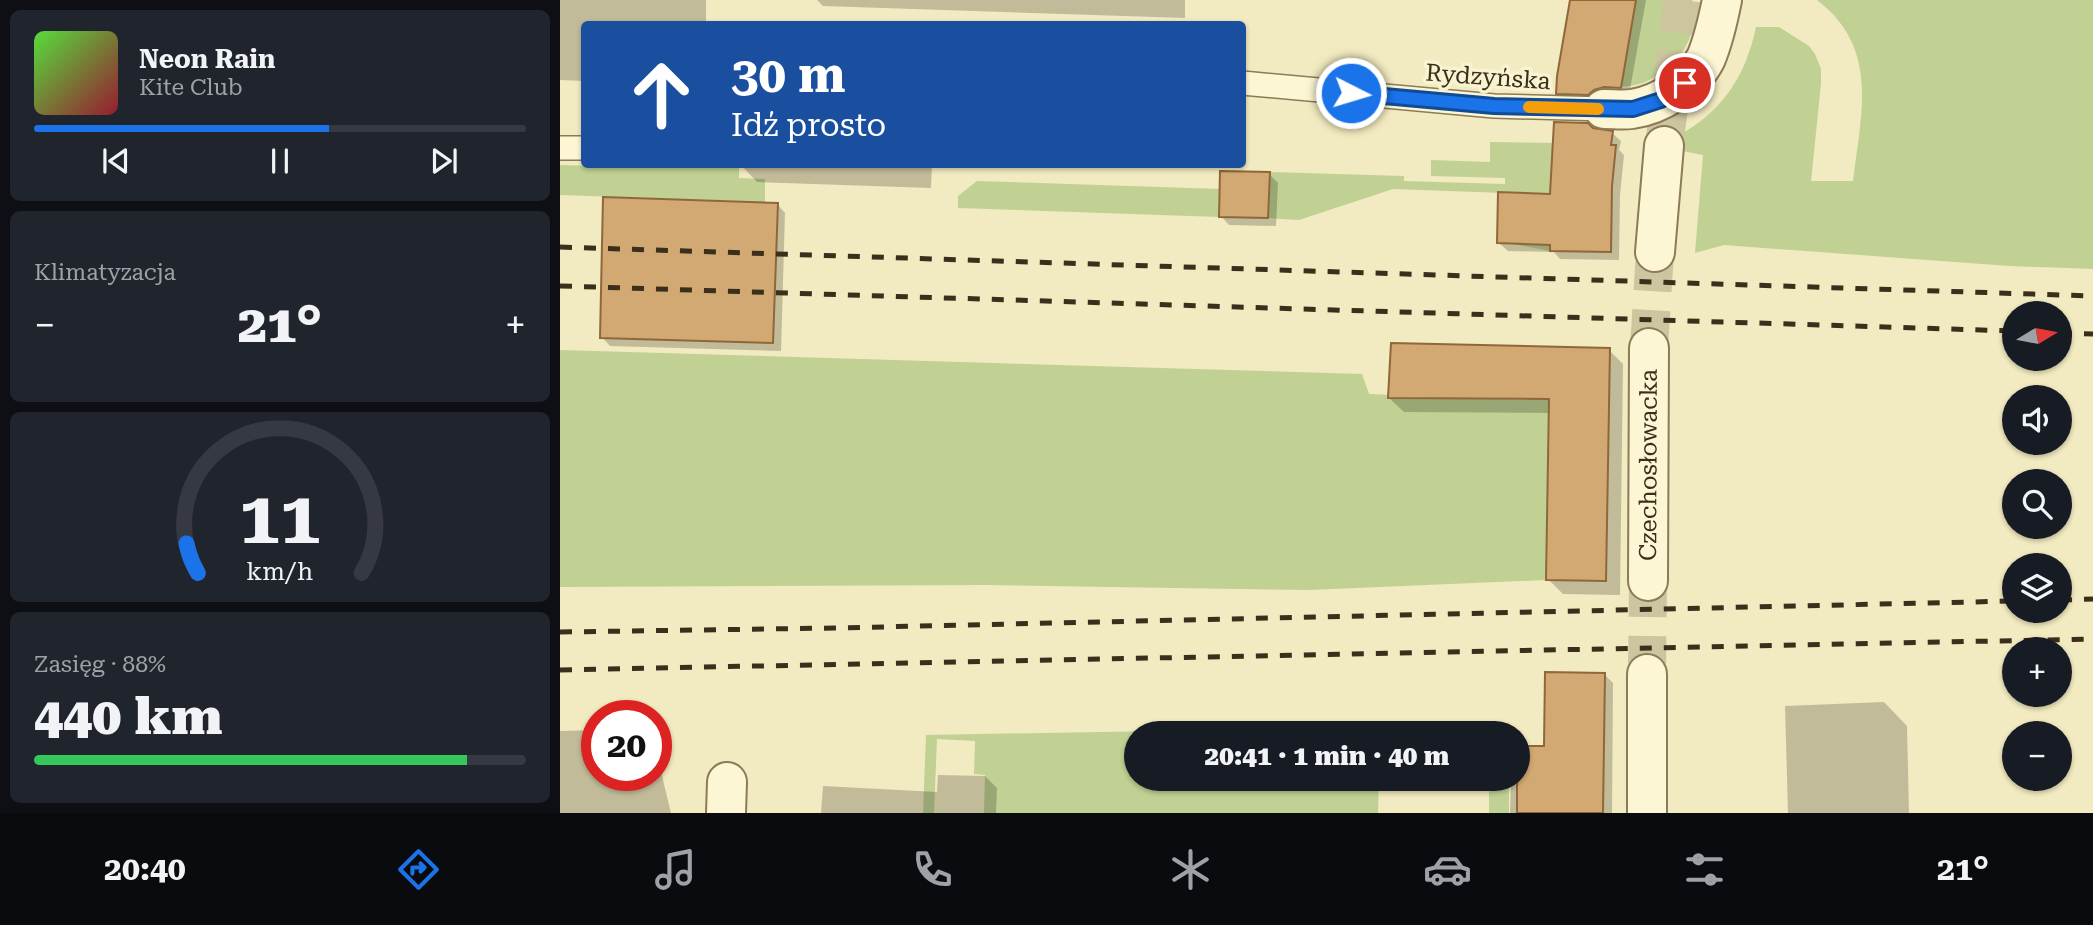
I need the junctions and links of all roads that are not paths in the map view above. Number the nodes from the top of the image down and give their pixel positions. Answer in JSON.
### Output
{"nodes":[{"id":1,"x":1723,"y":0,"type":"edge"},
{"id":2,"x":1246,"y":83,"type":"edge"},
{"id":3,"x":1604,"y":109,"type":"joint"},
{"id":4,"x":1664,"y":146,"type":"tunnel mouth"},
{"id":5,"x":560,"y":148,"type":"edge"},
{"id":6,"x":581,"y":148,"type":"edge"},
{"id":7,"x":1656,"y":252,"type":"tunnel mouth"},
{"id":8,"x":1649,"y":348,"type":"tunnel mouth"},
{"id":9,"x":1648,"y":581,"type":"tunnel mouth"},
{"id":10,"x":1647,"y":674,"type":"tunnel mouth"},
{"id":11,"x":1647,"y":813,"type":"edge"}],
"edges":[{"from":1,"to":3,"type":"street"},
{"from":2,"to":3,"type":"lane","name":"Rydzyńska"},
{"from":4,"to":7,"type":"street"},
{"from":5,"to":6,"type":"lane"},
{"from":8,"to":9,"type":"street","name":"Czechosłowacka"},
{"from":10,"to":11,"type":"street"}]}
